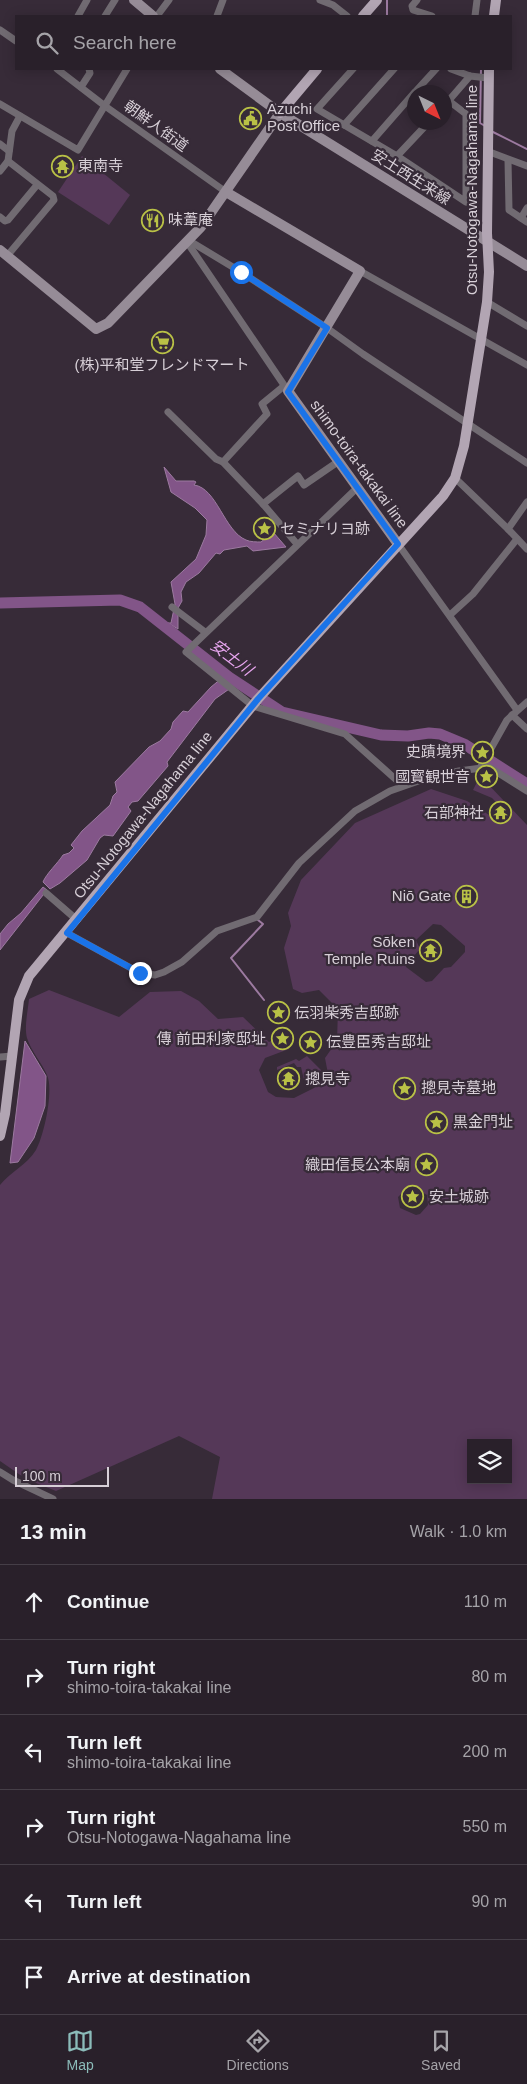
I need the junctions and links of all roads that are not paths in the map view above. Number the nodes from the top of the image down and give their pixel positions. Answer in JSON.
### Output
{"nodes":[{"id":1,"x":87,"y":0,"type":"edge"},
{"id":2,"x":115,"y":0,"type":"edge"},
{"id":3,"x":134,"y":0,"type":"edge"},
{"id":4,"x":169,"y":0,"type":"edge"},
{"id":5,"x":223,"y":0,"type":"edge"},
{"id":6,"x":320,"y":0,"type":"edge"},
{"id":7,"x":377,"y":0,"type":"edge"},
{"id":8,"x":417,"y":0,"type":"edge"},
{"id":9,"x":477,"y":0,"type":"edge"},
{"id":10,"x":496,"y":0,"type":"edge"},
{"id":11,"x":79,"y":15,"type":"edge"},
{"id":12,"x":106,"y":15,"type":"edge"},
{"id":13,"x":152,"y":15,"type":"edge"},
{"id":14,"x":158,"y":15,"type":"edge"},
{"id":15,"x":217,"y":15,"type":"edge"},
{"id":16,"x":346,"y":15,"type":"edge"},
{"id":17,"x":364,"y":15,"type":"edge"},
{"id":18,"x":429,"y":15,"type":"edge"},
{"id":19,"x":475,"y":15,"type":"edge"},
{"id":20,"x":494,"y":15,"type":"edge"},
{"id":21,"x":0,"y":30,"type":"edge"},
{"id":22,"x":15,"y":40,"type":"edge"},
{"id":23,"x":59,"y":70,"type":"edge"},
{"id":24,"x":89,"y":70,"type":"edge"},
{"id":25,"x":126,"y":70,"type":"edge"},
{"id":26,"x":226,"y":70,"type":"edge"},
{"id":27,"x":316,"y":70,"type":"edge"},
{"id":28,"x":352,"y":70,"type":"edge"},
{"id":29,"x":393,"y":70,"type":"edge"},
{"id":30,"x":435,"y":70,"type":"edge"},
{"id":31,"x":454,"y":70,"type":"edge"},
{"id":32,"x":488,"y":73,"type":"edge"},
{"id":33,"x":470,"y":76,"type":"junction"},
{"id":34,"x":422,"y":85,"type":"edge"},
{"id":35,"x":81,"y":87,"type":"junction"},
{"id":36,"x":452,"y":97,"type":"edge"},
{"id":37,"x":407,"y":102,"type":"edge"},
{"id":38,"x":0,"y":104,"type":"edge"},
{"id":39,"x":105,"y":106,"type":"junction"},
{"id":40,"x":452,"y":106,"type":"edge"},
{"id":41,"x":280,"y":113,"type":"junction"},
{"id":42,"x":20,"y":116,"type":"junction"},
{"id":43,"x":344,"y":125,"type":"junction"},
{"id":44,"x":421,"y":130,"type":"edge"},
{"id":45,"x":372,"y":141,"type":"junction"},
{"id":46,"x":0,"y":144,"type":"edge"},
{"id":47,"x":10,"y":151,"type":"junction"},
{"id":48,"x":487,"y":151,"type":"junction"},
{"id":49,"x":397,"y":156,"type":"junction"},
{"id":50,"x":508,"y":160,"type":"junction"},
{"id":51,"x":8,"y":161,"type":"junction"},
{"id":52,"x":527,"y":166,"type":"edge"},
{"id":53,"x":0,"y":171,"type":"edge"},
{"id":54,"x":37,"y":185,"type":"junction"},
{"id":55,"x":226,"y":192,"type":"junction"},
{"id":56,"x":527,"y":208,"type":"edge"},
{"id":57,"x":0,"y":217,"type":"edge"},
{"id":58,"x":524,"y":220,"type":"edge"},
{"id":59,"x":188,"y":240,"type":"junction"},
{"id":60,"x":486,"y":241,"type":"junction"},
{"id":61,"x":3,"y":253,"type":"edge"},
{"id":62,"x":527,"y":266,"type":"edge"},
{"id":63,"x":360,"y":272,"type":"junction"},
{"id":64,"x":487,"y":302,"type":"junction"},
{"id":65,"x":527,"y":326,"type":"edge"},
{"id":66,"x":327,"y":328,"type":"junction"},
{"id":67,"x":481,"y":339,"type":"junction"},
{"id":68,"x":527,"y":365,"type":"edge"},
{"id":69,"x":286,"y":389,"type":"junction"},
{"id":70,"x":168,"y":412,"type":"dead end"},
{"id":71,"x":468,"y":424,"type":"junction"},
{"id":72,"x":339,"y":461,"type":"junction"},
{"id":73,"x":223,"y":462,"type":"junction"},
{"id":74,"x":527,"y":463,"type":"edge"},
{"id":75,"x":455,"y":478,"type":"junction"},
{"id":76,"x":358,"y":487,"type":"junction"},
{"id":77,"x":527,"y":502,"type":"edge"},
{"id":78,"x":263,"y":504,"type":"junction"},
{"id":79,"x":508,"y":529,"type":"junction"},
{"id":80,"x":517,"y":539,"type":"junction"},
{"id":81,"x":297,"y":544,"type":"junction"},
{"id":82,"x":398,"y":544,"type":"junction"},
{"id":83,"x":527,"y":549,"type":"edge"},
{"id":84,"x":176,"y":609,"type":"dead end"},
{"id":85,"x":450,"y":615,"type":"junction"},
{"id":86,"x":205,"y":632,"type":"junction"},
{"id":87,"x":258,"y":700,"type":"junction"},
{"id":88,"x":527,"y":702,"type":"edge"},
{"id":89,"x":515,"y":713,"type":"junction"},
{"id":90,"x":527,"y":729,"type":"edge"},
{"id":91,"x":480,"y":766,"type":"junction"},
{"id":92,"x":402,"y":785,"type":"junction"},
{"id":93,"x":527,"y":791,"type":"edge"},
{"id":94,"x":46,"y":893,"type":"dead end"},
{"id":95,"x":77,"y":920,"type":"junction"},
{"id":96,"x":67,"y":933,"type":"junction"},
{"id":97,"x":12,"y":1056,"type":"junction"},
{"id":98,"x":0,"y":1057,"type":"edge"},
{"id":99,"x":0,"y":1136,"type":"edge"},
{"id":100,"x":0,"y":1472,"type":"edge"},
{"id":101,"x":53,"y":1499,"type":"edge"}],
"edges":[{"from":1,"to":11,"type":"street"},
{"from":2,"to":12,"type":"street"},
{"from":3,"to":13,"type":"main road"},
{"from":4,"to":14,"type":"street"},
{"from":5,"to":15,"type":"street"},
{"from":6,"to":16,"type":"street"},
{"from":7,"to":17,"type":"main road"},
{"from":8,"to":18,"type":"street"},
{"from":9,"to":19,"type":"street"},
{"from":10,"to":20,"type":"main road"},
{"from":21,"to":22,"type":"street"},
{"from":23,"to":35,"type":"street"},
{"from":24,"to":35,"type":"street"},
{"from":25,"to":39,"type":"street","name":"朝鮮人街道"},
{"from":26,"to":41,"type":"main road"},
{"from":27,"to":41,"type":"main road"},
{"from":28,"to":43,"type":"street"},
{"from":29,"to":43,"type":"street"},
{"from":30,"to":34,"type":"street"},
{"from":31,"to":33,"type":"street"},
{"from":32,"to":33,"type":"street"},
{"from":32,"to":48,"type":"main road","name":"Otsu-Notogawa-Nagahama line"},
{"from":33,"to":36,"type":"street"},
{"from":35,"to":39,"type":"street"},
{"from":37,"to":45,"type":"street"},
{"from":38,"to":42,"type":"street"},
{"from":39,"to":42,"type":"street"},
{"from":39,"to":55,"type":"street","name":"朝鮮人街道"},
{"from":40,"to":49,"type":"street"},
{"from":41,"to":55,"type":"main road"},
{"from":41,"to":60,"type":"main road","name":"安土西生来線"},
{"from":42,"to":47,"type":"street"},
{"from":43,"to":45,"type":"street"},
{"from":44,"to":49,"type":"street"},
{"from":45,"to":49,"type":"street"},
{"from":46,"to":47,"type":"street"},
{"from":47,"to":51,"type":"street"},
{"from":48,"to":50,"type":"street"},
{"from":48,"to":60,"type":"main road","name":"Otsu-Notogawa-Nagahama line"},
{"from":50,"to":52,"type":"street"},
{"from":50,"to":58,"type":"street"},
{"from":51,"to":53,"type":"street"},
{"from":51,"to":54,"type":"street"},
{"from":54,"to":57,"type":"street"},
{"from":54,"to":61,"type":"street"},
{"from":55,"to":59,"type":"main road"},
{"from":55,"to":63,"type":"main road"},
{"from":56,"to":58,"type":"street"},
{"from":59,"to":61,"type":"main road"},
{"from":59,"to":66,"type":"street"},
{"from":59,"to":69,"type":"street"},
{"from":60,"to":62,"type":"main road","name":"安土西生来線"},
{"from":60,"to":64,"type":"main road","name":"Otsu-Notogawa-Nagahama line"},
{"from":63,"to":66,"type":"main road"},
{"from":63,"to":67,"type":"street"},
{"from":64,"to":65,"type":"street"},
{"from":64,"to":67,"type":"main road","name":"Otsu-Notogawa-Nagahama line"},
{"from":66,"to":69,"type":"main road"},
{"from":66,"to":71,"type":"street"},
{"from":67,"to":68,"type":"street"},
{"from":67,"to":71,"type":"main road","name":"Otsu-Notogawa-Nagahama line"},
{"from":69,"to":72,"type":"main road","name":"shimo-toira-takakai line"},
{"from":69,"to":73,"type":"street"},
{"from":70,"to":73,"type":"street"},
{"from":71,"to":74,"type":"street"},
{"from":71,"to":75,"type":"main road","name":"Otsu-Notogawa-Nagahama line"},
{"from":72,"to":76,"type":"main road","name":"shimo-toira-takakai line"},
{"from":72,"to":78,"type":"street"},
{"from":73,"to":78,"type":"street"},
{"from":75,"to":79,"type":"street"},
{"from":75,"to":82,"type":"main road","name":"Otsu-Notogawa-Nagahama line"},
{"from":76,"to":81,"type":"street"},
{"from":76,"to":82,"type":"main road","name":"shimo-toira-takakai line"},
{"from":77,"to":79,"type":"street"},
{"from":78,"to":81,"type":"street"},
{"from":79,"to":80,"type":"street"},
{"from":80,"to":83,"type":"street"},
{"from":80,"to":85,"type":"street"},
{"from":81,"to":86,"type":"street"},
{"from":82,"to":85,"type":"street"},
{"from":82,"to":87,"type":"main road","name":"Otsu-Notogawa-Nagahama line"},
{"from":84,"to":86,"type":"street"},
{"from":85,"to":89,"type":"street"},
{"from":86,"to":87,"type":"street"},
{"from":87,"to":92,"type":"street"},
{"from":87,"to":95,"type":"main road","name":"Otsu-Notogawa-Nagahama line"},
{"from":88,"to":89,"type":"street"},
{"from":89,"to":90,"type":"street"},
{"from":89,"to":91,"type":"street"},
{"from":91,"to":92,"type":"street"},
{"from":91,"to":93,"type":"street"},
{"from":92,"to":96,"type":"street"},
{"from":94,"to":95,"type":"street"},
{"from":95,"to":96,"type":"main road","name":"Otsu-Notogawa-Nagahama line"},
{"from":96,"to":97,"type":"main road","name":"Otsu-Notogawa-Nagahama line"},
{"from":97,"to":98,"type":"street"},
{"from":97,"to":99,"type":"main road","name":"Otsu-Notogawa-Nagahama line"},
{"from":100,"to":101,"type":"street"}]}
